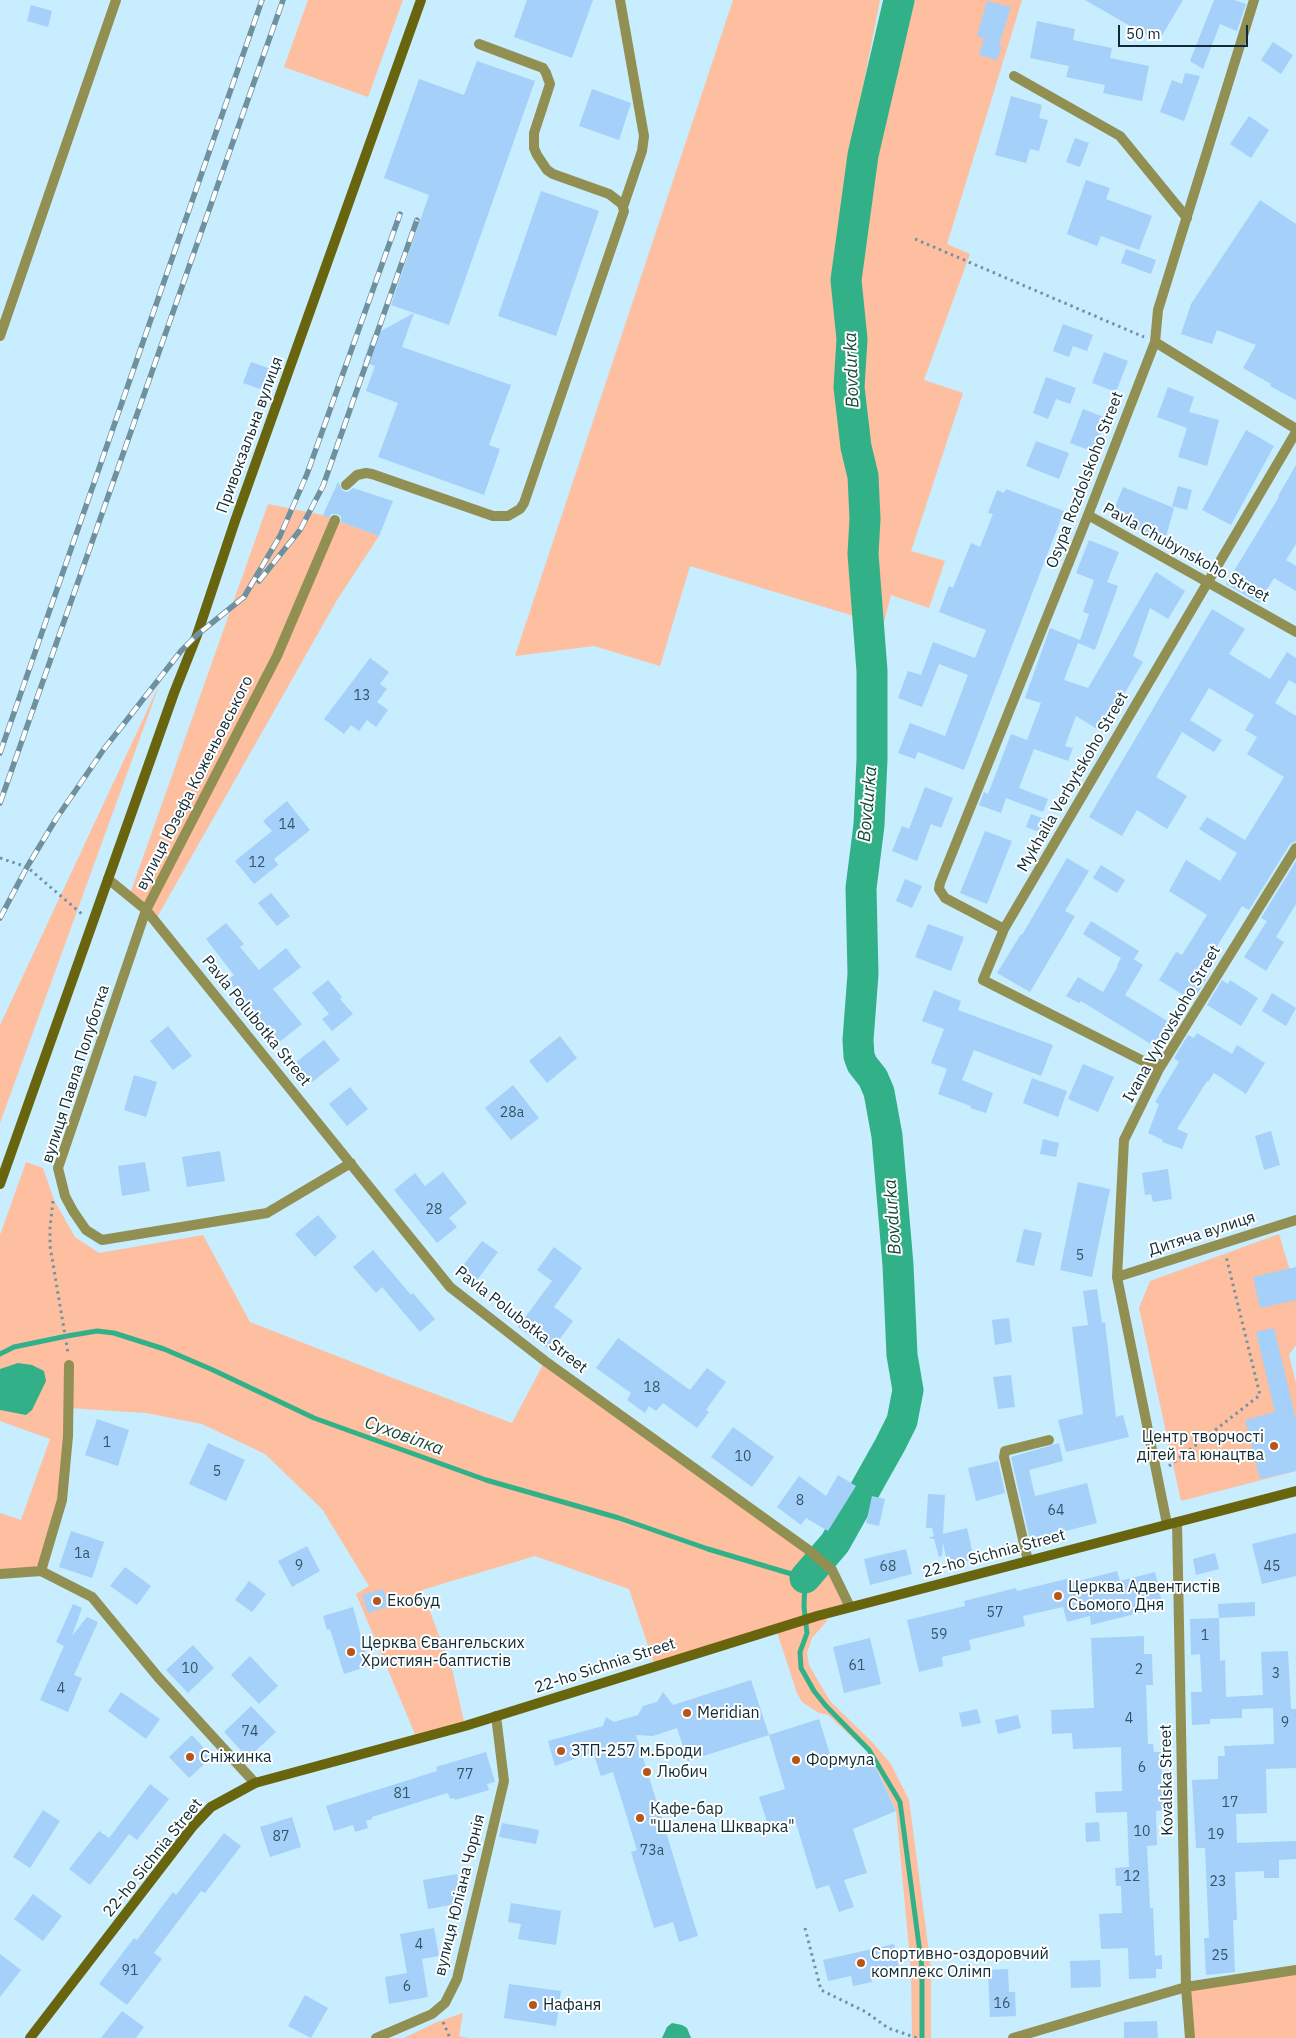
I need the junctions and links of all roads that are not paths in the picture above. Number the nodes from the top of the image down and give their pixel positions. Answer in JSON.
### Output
{"nodes":[{"id":1,"x":116,"y":0,"type":"edge"},
{"id":2,"x":421,"y":0,"type":"edge"},
{"id":3,"x":620,"y":0,"type":"edge"},
{"id":4,"x":1254,"y":0,"type":"edge"},
{"id":5,"x":479,"y":44,"type":"dead end"},
{"id":6,"x":1014,"y":76,"type":"dead end"},
{"id":7,"x":623,"y":207,"type":"junction"},
{"id":8,"x":1187,"y":218,"type":"junction"},
{"id":9,"x":0,"y":336,"type":"edge"},
{"id":10,"x":1155,"y":342,"type":"junction"},
{"id":11,"x":1296,"y":430,"type":"edge"},
{"id":12,"x":346,"y":485,"type":"dead end"},
{"id":13,"x":1088,"y":515,"type":"junction"},
{"id":14,"x":336,"y":520,"type":"dead end"},
{"id":15,"x":1208,"y":581,"type":"junction"},
{"id":16,"x":1296,"y":632,"type":"edge"},
{"id":17,"x":1296,"y":848,"type":"edge"},
{"id":18,"x":108,"y":879,"type":"junction"},
{"id":19,"x":146,"y":910,"type":"junction"},
{"id":20,"x":1004,"y":929,"type":"junction"},
{"id":21,"x":1159,"y":1069,"type":"junction"},
{"id":22,"x":351,"y":1163,"type":"junction"},
{"id":23,"x":0,"y":1184,"type":"edge"},
{"id":24,"x":1296,"y":1220,"type":"edge"},
{"id":25,"x":1117,"y":1277,"type":"junction"},
{"id":26,"x":69,"y":1365,"type":"dead end"},
{"id":27,"x":1048,"y":1440,"type":"dead end"},
{"id":28,"x":1296,"y":1491,"type":"edge"},
{"id":29,"x":1172,"y":1523,"type":"junction"},
{"id":30,"x":1028,"y":1561,"type":"junction"},
{"id":31,"x":41,"y":1571,"type":"junction"},
{"id":32,"x":0,"y":1574,"type":"edge"},
{"id":33,"x":850,"y":1607,"type":"junction"},
{"id":34,"x":496,"y":1716,"type":"junction"},
{"id":35,"x":255,"y":1783,"type":"junction"},
{"id":36,"x":1296,"y":1970,"type":"edge"},
{"id":37,"x":1186,"y":1987,"type":"junction"},
{"id":38,"x":30,"y":2038,"type":"edge"},
{"id":39,"x":376,"y":2038,"type":"edge"},
{"id":40,"x":1013,"y":2038,"type":"edge"},
{"id":41,"x":1190,"y":2038,"type":"edge"}],
"edges":[{"from":1,"to":9,"type":"street"},
{"from":2,"to":18,"type":"main road","name":"Привокзальна вулиця"},
{"from":3,"to":7,"type":"street"},
{"from":4,"to":8,"type":"street","name":"Osypa Rozdolskoho Street"},
{"from":5,"to":7,"type":"street"},
{"from":6,"to":8,"type":"street"},
{"from":7,"to":12,"type":"street"},
{"from":8,"to":10,"type":"street","name":"Osypa Rozdolskoho Street"},
{"from":10,"to":11,"type":"street"},
{"from":10,"to":13,"type":"street","name":"Osypa Rozdolskoho Street"},
{"from":11,"to":15,"type":"street","name":"Mykhaila Verbytskoho Street"},
{"from":13,"to":15,"type":"street","name":"Pavla Chubynskoho Street"},
{"from":13,"to":20,"type":"street","name":"Osypa Rozdolskoho Street"},
{"from":14,"to":19,"type":"street","name":"вулиця Юзефа Коженьовського"},
{"from":15,"to":16,"type":"street","name":"Pavla Chubynskoho Street"},
{"from":15,"to":20,"type":"street","name":"Mykhaila Verbytskoho Street"},
{"from":17,"to":21,"type":"street","name":"Ivana Vyhovskoho Street"},
{"from":18,"to":19,"type":"street","name":"вулиця Юзефа Коженьовського"},
{"from":18,"to":23,"type":"main road"},
{"from":19,"to":22,"type":"street","name":"Pavla Polubotka Street"},
{"from":19,"to":22,"type":"street","name":"вулиця Павла Полуботка"},
{"from":20,"to":21,"type":"street","name":"Mykhaila Verbytskoho Street"},
{"from":21,"to":25,"type":"street","name":"Ivana Vyhovskoho Street"},
{"from":22,"to":33,"type":"street","name":"Pavla Polubotka Street"},
{"from":24,"to":25,"type":"street","name":"Дитяча вулиця"},
{"from":25,"to":29,"type":"street","name":"Ivana Vyhovskoho Street"},
{"from":26,"to":31,"type":"street"},
{"from":27,"to":30,"type":"street"},
{"from":28,"to":29,"type":"main road","name":"22-ho Sichnia Street"},
{"from":29,"to":30,"type":"main road","name":"22-ho Sichnia Street"},
{"from":29,"to":37,"type":"street","name":"Kovalska Street"},
{"from":30,"to":33,"type":"main road","name":"22-ho Sichnia Street"},
{"from":31,"to":32,"type":"street"},
{"from":31,"to":35,"type":"street"},
{"from":33,"to":34,"type":"main road","name":"22-ho Sichnia Street"},
{"from":34,"to":35,"type":"main road","name":"22-ho Sichnia Street"},
{"from":34,"to":39,"type":"street","name":"вулиця Юліана Чорнія"},
{"from":35,"to":38,"type":"main road","name":"22-ho Sichnia Street"},
{"from":36,"to":37,"type":"street"},
{"from":37,"to":40,"type":"street"},
{"from":37,"to":41,"type":"street","name":"Kovalska Street"}]}
